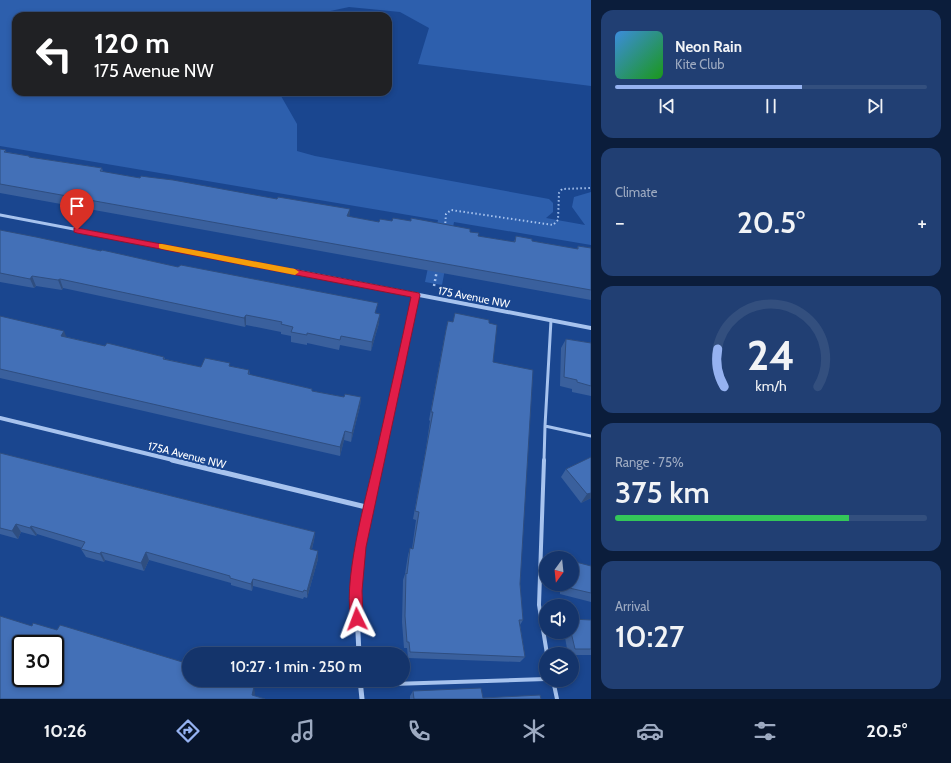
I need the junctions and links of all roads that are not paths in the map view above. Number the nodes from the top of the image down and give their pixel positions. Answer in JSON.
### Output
{"nodes":[{"id":1,"x":0,"y":215,"type":"edge"},
{"id":2,"x":416,"y":295,"type":"junction"},
{"id":3,"x":550,"y":320,"type":"junction"},
{"id":4,"x":591,"y":328,"type":"edge"},
{"id":5,"x":0,"y":418,"type":"edge"},
{"id":6,"x":545,"y":426,"type":"junction"},
{"id":7,"x":591,"y":436,"type":"edge"},
{"id":8,"x":370,"y":508,"type":"junction"},
{"id":9,"x":359,"y":647,"type":"edge"},
{"id":10,"x":546,"y":647,"type":"edge"},
{"id":11,"x":539,"y":679,"type":"edge"},
{"id":12,"x":410,"y":681,"type":"edge"},
{"id":13,"x":361,"y":687,"type":"edge"},
{"id":14,"x":554,"y":687,"type":"edge"},
{"id":15,"x":362,"y":699,"type":"edge"},
{"id":16,"x":557,"y":699,"type":"edge"}],
"edges":[{"from":1,"to":2,"type":"street","name":"175 Avenue NW"},
{"from":2,"to":3,"type":"street","name":"175 Avenue NW"},
{"from":2,"to":8,"type":"street"},
{"from":3,"to":4,"type":"street","name":"175 Avenue NW"},
{"from":3,"to":6,"type":"lane"},
{"from":5,"to":8,"type":"street","name":"175A Avenue NW"},
{"from":6,"to":7,"type":"lane"},
{"from":6,"to":10,"type":"lane"},
{"from":8,"to":9,"type":"street"},
{"from":11,"to":12,"type":"lane"},
{"from":13,"to":15,"type":"street"},
{"from":14,"to":16,"type":"lane"}]}
